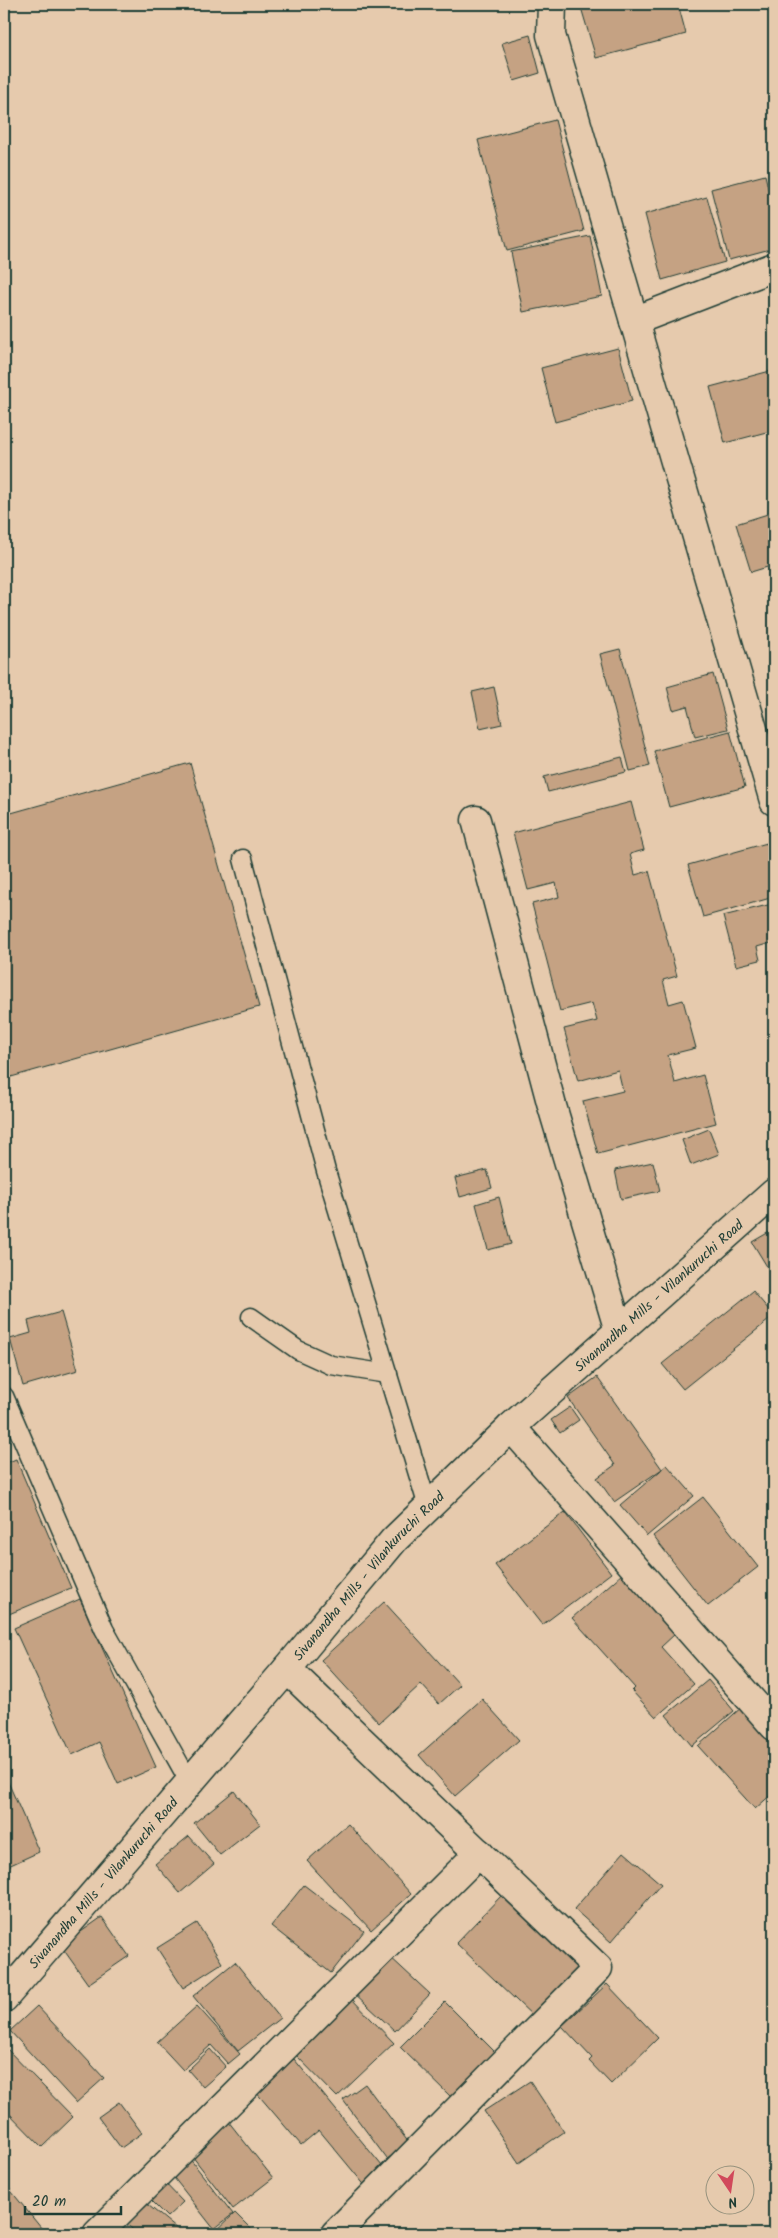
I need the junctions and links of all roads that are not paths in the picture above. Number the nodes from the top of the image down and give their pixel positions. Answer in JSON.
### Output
{"nodes":[{"id":1,"x":552,"y":4,"type":"edge"},
{"id":2,"x":774,"y":268,"type":"edge"},
{"id":3,"x":634,"y":321,"type":"junction"},
{"id":4,"x":774,"y":801,"type":"edge"},
{"id":5,"x":476,"y":820,"type":"dead end"},
{"id":6,"x":242,"y":859,"type":"dead end"},
{"id":7,"x":774,"y":1193,"type":"edge"},
{"id":8,"x":251,"y":1317,"type":"dead end"},
{"id":9,"x":619,"y":1331,"type":"junction"},
{"id":10,"x":388,"y":1374,"type":"junction"},
{"id":11,"x":4,"y":1396,"type":"edge"},
{"id":12,"x":511,"y":1427,"type":"junction"},
{"id":13,"x":428,"y":1507,"type":"junction"},
{"id":14,"x":287,"y":1669,"type":"junction"},
{"id":15,"x":774,"y":1726,"type":"edge"},
{"id":16,"x":190,"y":1783,"type":"junction"},
{"id":17,"x":479,"y":1854,"type":"junction"},
{"id":18,"x":4,"y":1998,"type":"edge"},
{"id":19,"x":97,"y":2234,"type":"edge"},
{"id":20,"x":335,"y":2234,"type":"edge"}],
"edges":[{"from":1,"to":3,"type":"street"},
{"from":2,"to":3,"type":"street"},
{"from":3,"to":4,"type":"street"},
{"from":5,"to":9,"type":"street"},
{"from":6,"to":10,"type":"lane"},
{"from":7,"to":9,"type":"street","name":"Sivanandha Mills - Vilankuruchi Road"},
{"from":8,"to":10,"type":"lane"},
{"from":9,"to":12,"type":"street","name":"Sivanandha Mills - Vilankuruchi Road"},
{"from":10,"to":13,"type":"lane"},
{"from":11,"to":16,"type":"lane"},
{"from":12,"to":13,"type":"street","name":"Sivanandha Mills - Vilankuruchi Road"},
{"from":12,"to":15,"type":"street"},
{"from":13,"to":14,"type":"street","name":"Sivanandha Mills - Vilankuruchi Road"},
{"from":14,"to":16,"type":"street","name":"Sivanandha Mills - Vilankuruchi Road"},
{"from":14,"to":17,"type":"street"},
{"from":16,"to":18,"type":"street","name":"Sivanandha Mills - Vilankuruchi Road"},
{"from":17,"to":19,"type":"street"},
{"from":17,"to":20,"type":"street"}]}
